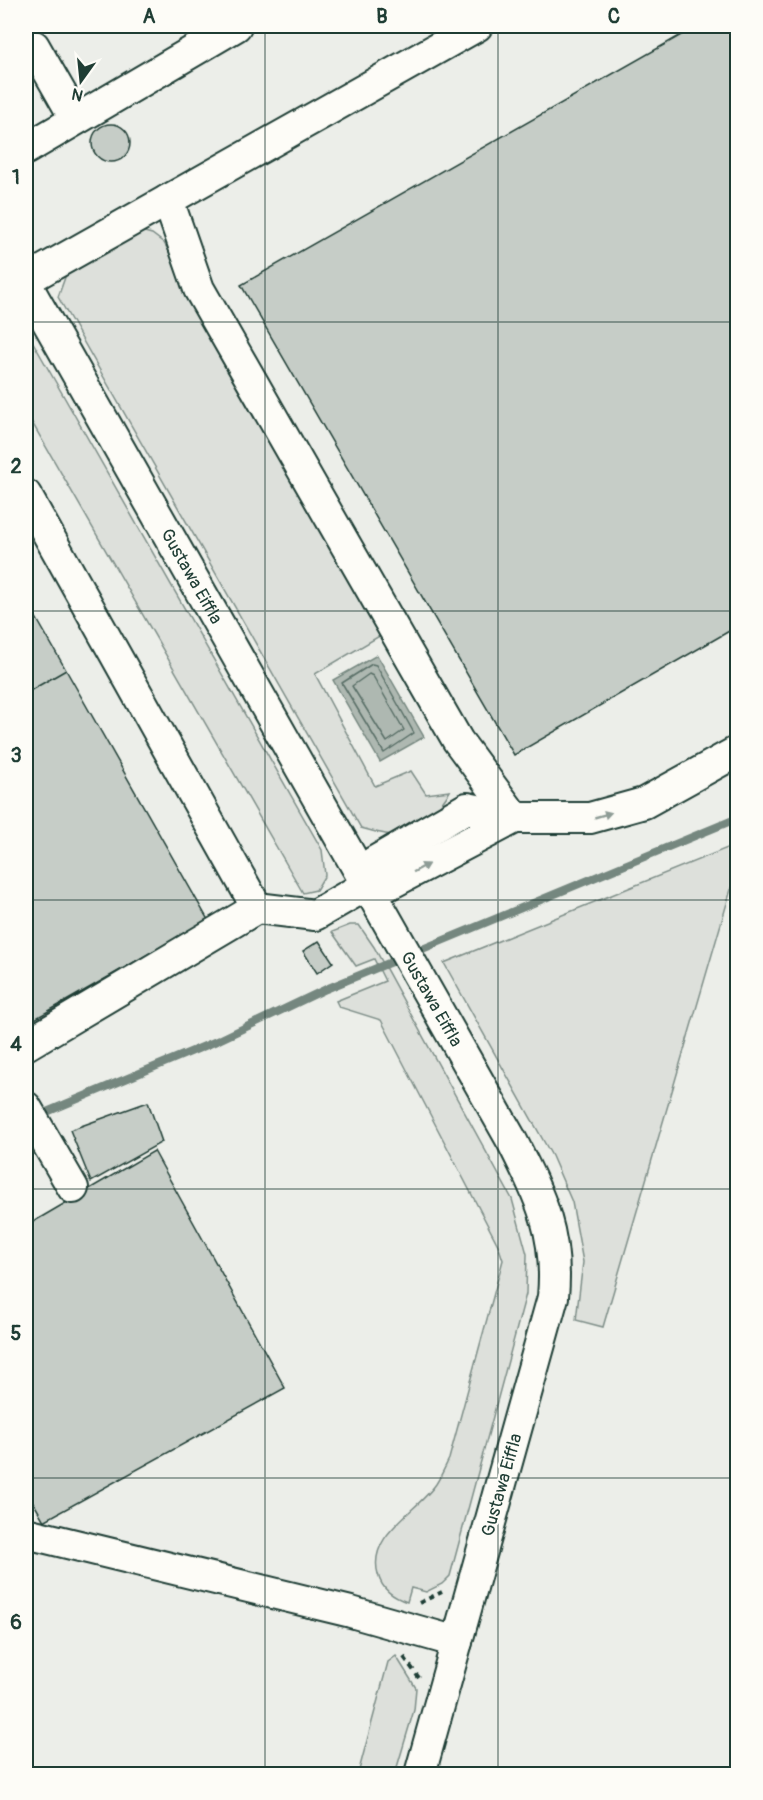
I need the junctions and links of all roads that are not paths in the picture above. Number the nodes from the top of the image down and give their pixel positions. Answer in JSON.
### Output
{"nodes":[{"id":1,"x":236,"y":26,"type":"edge"},
{"id":2,"x":477,"y":26,"type":"edge"},
{"id":3,"x":34,"y":46,"type":"dead end"},
{"id":4,"x":75,"y":118,"type":"junction"},
{"id":5,"x":26,"y":149,"type":"edge"},
{"id":6,"x":168,"y":200,"type":"junction"},
{"id":7,"x":26,"y":282,"type":"edge"},
{"id":8,"x":26,"y":495,"type":"edge"},
{"id":9,"x":738,"y":751,"type":"edge"},
{"id":10,"x":515,"y":818,"type":"junction"},
{"id":11,"x":367,"y":885,"type":"junction"},
{"id":12,"x":257,"y":908,"type":"junction"},
{"id":13,"x":26,"y":1046,"type":"edge"},
{"id":14,"x":26,"y":1107,"type":"edge"},
{"id":15,"x":73,"y":1188,"type":"dead end"},
{"id":16,"x":26,"y":1533,"type":"edge"},
{"id":17,"x":458,"y":1642,"type":"junction"},
{"id":18,"x":420,"y":1774,"type":"edge"}],
"edges":[{"from":1,"to":4,"type":"street"},
{"from":2,"to":6,"type":"street"},
{"from":3,"to":4,"type":"street"},
{"from":4,"to":5,"type":"street"},
{"from":6,"to":7,"type":"street"},
{"from":6,"to":10,"type":"street"},
{"from":7,"to":11,"type":"street","name":"Gustawa Eiffla"},
{"from":8,"to":12,"type":"street"},
{"from":10,"to":9,"type":"street","one_way":true},
{"from":10,"to":11,"type":"street"},
{"from":11,"to":12,"type":"street"},
{"from":11,"to":17,"type":"street","name":"Gustawa Eiffla"},
{"from":12,"to":13,"type":"street"},
{"from":14,"to":15,"type":"street"},
{"from":16,"to":17,"type":"street"},
{"from":17,"to":18,"type":"street","name":"Gustawa Eiffla"}]}
